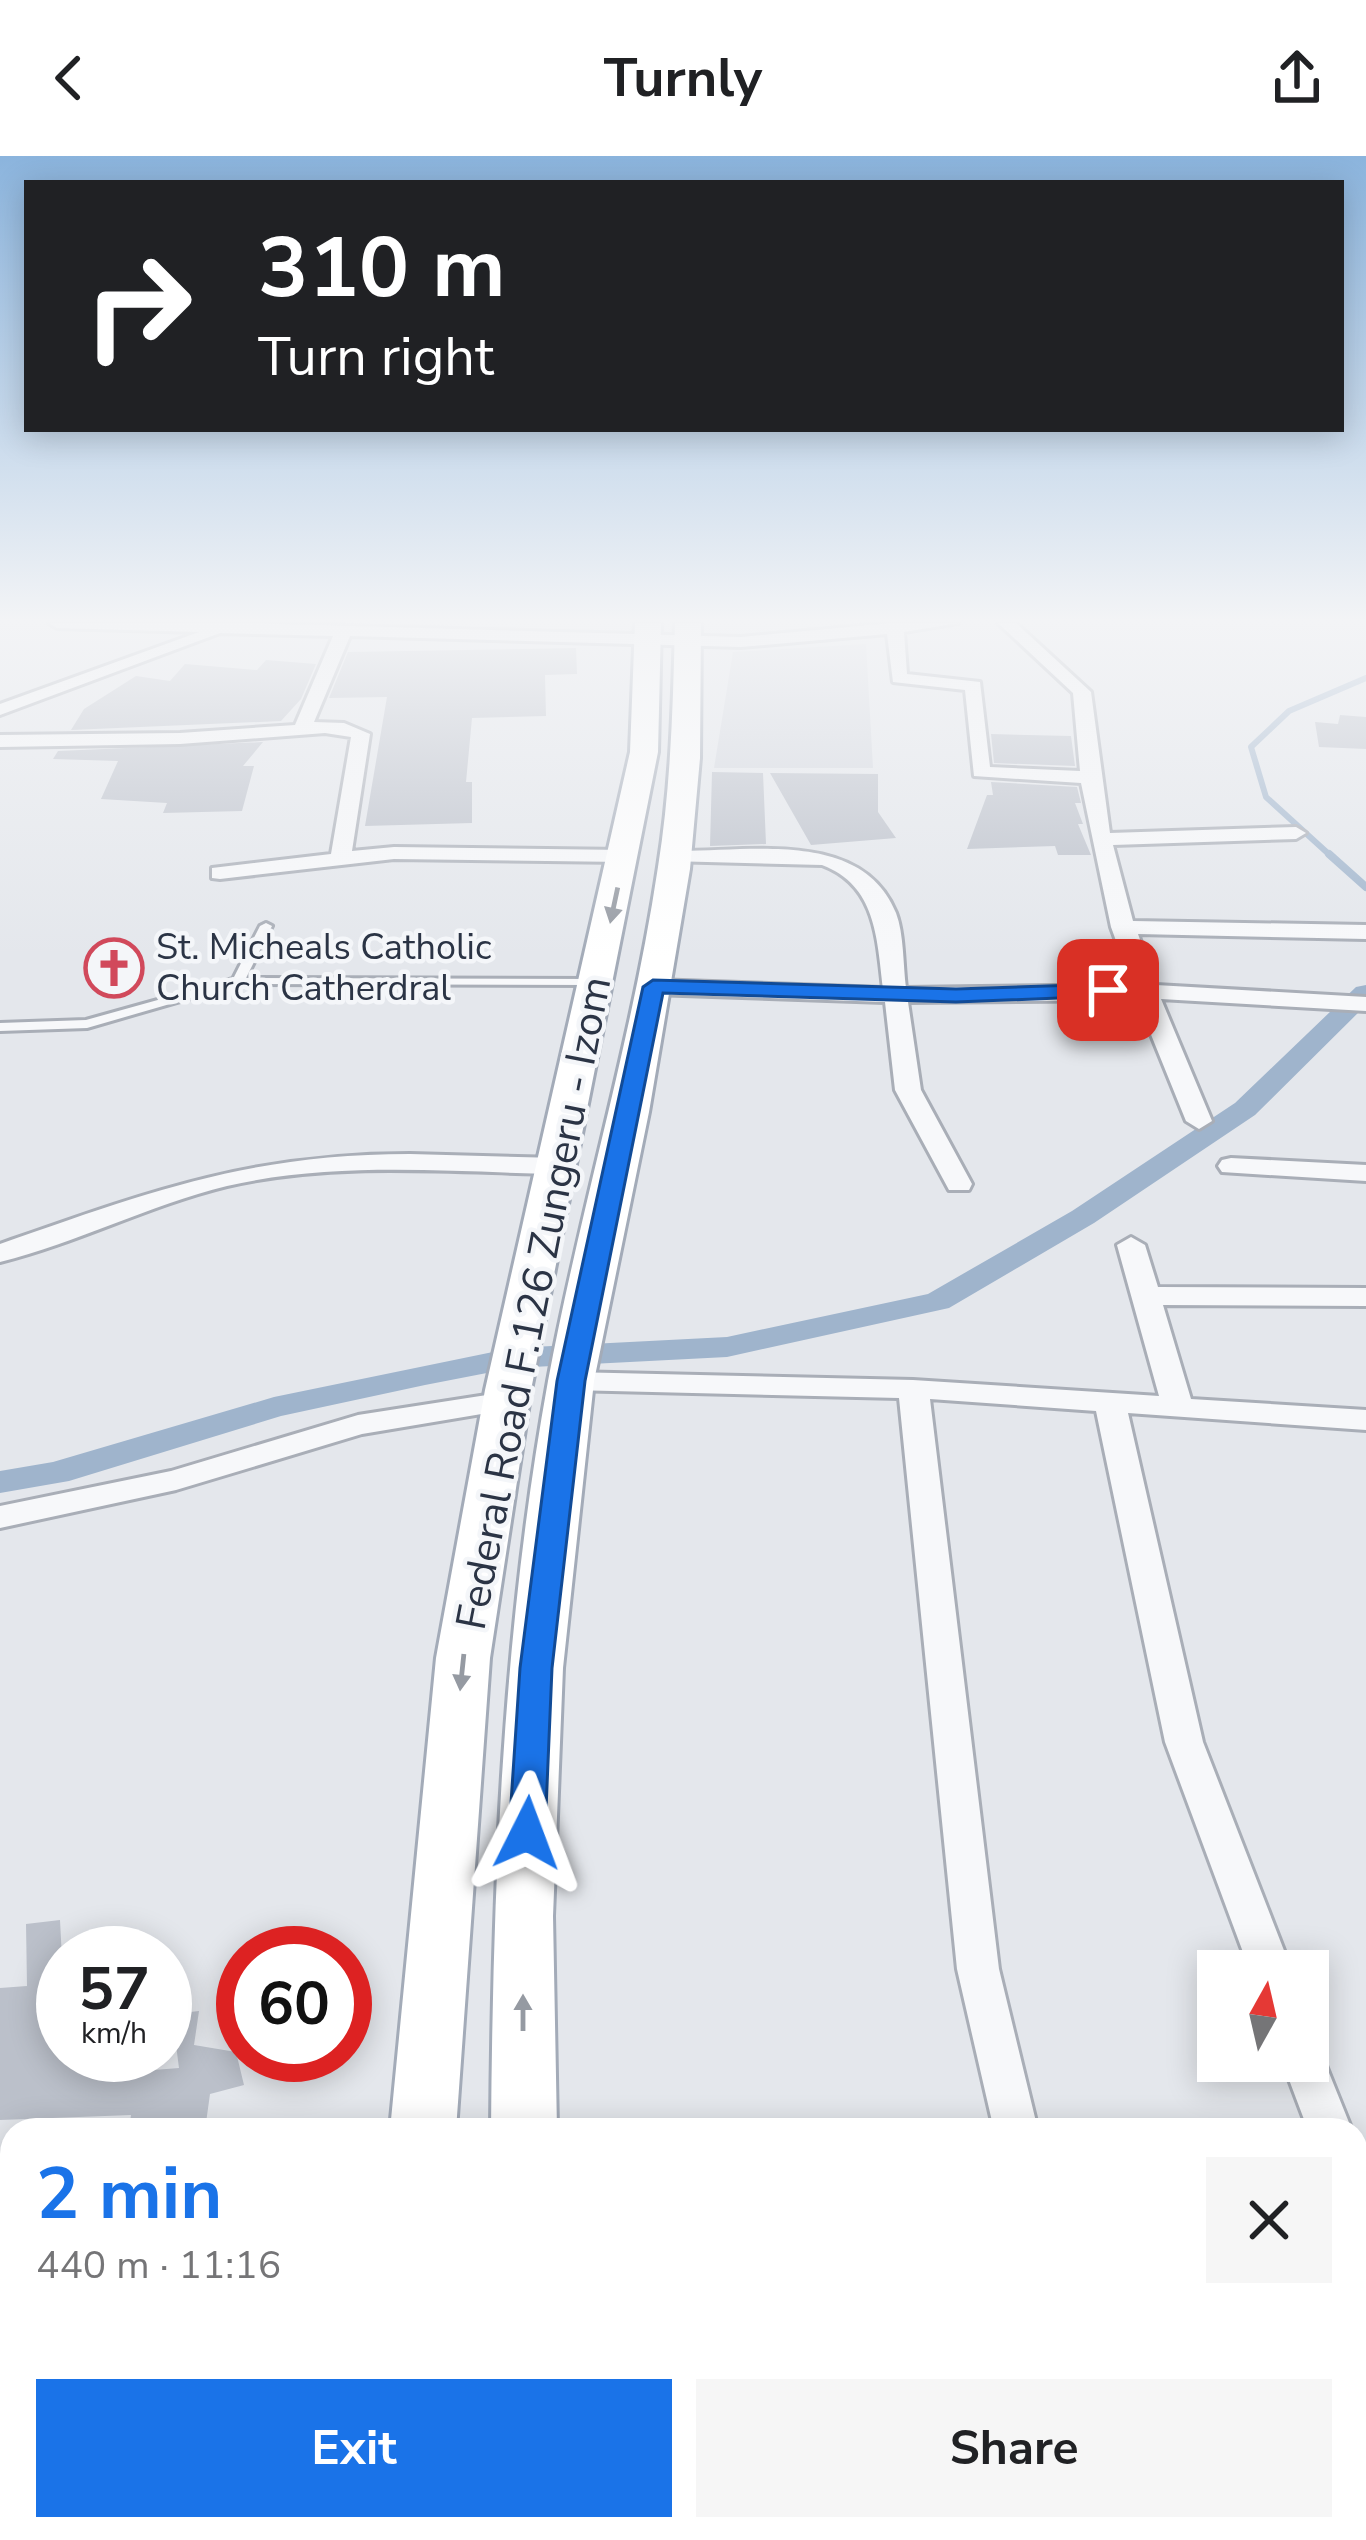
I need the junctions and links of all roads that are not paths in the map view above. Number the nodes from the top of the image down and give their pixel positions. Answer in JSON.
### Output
{"nodes":[{"id":1,"x":253,"y":734,"type":"edge"},
{"id":2,"x":361,"y":734,"type":"edge"},
{"id":3,"x":645,"y":734,"type":"edge"},
{"id":4,"x":683,"y":734,"type":"edge"},
{"id":5,"x":978,"y":734,"type":"edge"},
{"id":6,"x":1087,"y":734,"type":"edge"},
{"id":7,"x":0,"y":741,"type":"edge"},
{"id":8,"x":1093,"y":778,"type":"junction"},
{"id":9,"x":1296,"y":833,"type":"dead end"},
{"id":10,"x":1101,"y":839,"type":"junction"},
{"id":11,"x":624,"y":856,"type":"junction"},
{"id":12,"x":676,"y":856,"type":"junction"},
{"id":13,"x":341,"y":857,"type":"junction"},
{"id":14,"x":220,"y":873,"type":"dead end"},
{"id":15,"x":266,"y":926,"type":"dead end"},
{"id":16,"x":1122,"y":927,"type":"junction"},
{"id":17,"x":1366,"y":932,"type":"edge"},
{"id":18,"x":238,"y":980,"type":"junction"},
{"id":19,"x":597,"y":982,"type":"junction"},
{"id":20,"x":653,"y":987,"type":"junction"},
{"id":21,"x":1140,"y":989,"type":"junction"},
{"id":22,"x":896,"y":994,"type":"junction"},
{"id":23,"x":1366,"y":1004,"type":"edge"},
{"id":24,"x":0,"y":1027,"type":"edge"},
{"id":25,"x":570,"y":1110,"type":"junction"},
{"id":26,"x":630,"y":1112,"type":"junction"},
{"id":27,"x":1199,"y":1121,"type":"dead end"},
{"id":28,"x":558,"y":1166,"type":"junction"},
{"id":29,"x":1231,"y":1166,"type":"dead end"},
{"id":30,"x":1366,"y":1173,"type":"edge"},
{"id":31,"x":959,"y":1184,"type":"dead end"},
{"id":32,"x":1131,"y":1245,"type":"dead end"},
{"id":33,"x":0,"y":1254,"type":"edge"},
{"id":34,"x":1145,"y":1296,"type":"junction"},
{"id":35,"x":1366,"y":1297,"type":"edge"},
{"id":36,"x":574,"y":1363,"type":"junction"},
{"id":37,"x":511,"y":1376,"type":"junction"},
{"id":38,"x":913,"y":1389,"type":"junction"},
{"id":39,"x":1109,"y":1399,"type":"junction"},
{"id":40,"x":1177,"y":1404,"type":"junction"},
{"id":41,"x":1366,"y":1420,"type":"edge"},
{"id":42,"x":0,"y":1517,"type":"edge"},
{"id":43,"x":1262,"y":1950,"type":"edge"},
{"id":44,"x":1312,"y":2082,"type":"edge"},
{"id":45,"x":424,"y":2118,"type":"edge"},
{"id":46,"x":524,"y":2118,"type":"edge"},
{"id":47,"x":1013,"y":2118,"type":"edge"},
{"id":48,"x":1325,"y":2118,"type":"edge"}],
"edges":[{"from":1,"to":7,"type":"street"},
{"from":2,"to":13,"type":"street"},
{"from":3,"to":11,"type":"main road","name":"Federal Road F.126 Zungeru - Izom"},
{"from":4,"to":12,"type":"main road","name":"Federal Road F.126 Zungeru - Izom"},
{"from":5,"to":8,"type":"street"},
{"from":6,"to":8,"type":"street"},
{"from":8,"to":10,"type":"street"},
{"from":9,"to":10,"type":"street"},
{"from":10,"to":16,"type":"street"},
{"from":11,"to":13,"type":"street"},
{"from":11,"to":19,"type":"main road","name":"Federal Road F.126 Zungeru - Izom","one_way":true},
{"from":12,"to":20,"type":"main road","name":"Federal Road F.126 Zungeru - Izom"},
{"from":12,"to":22,"type":"street"},
{"from":13,"to":14,"type":"street"},
{"from":15,"to":18,"type":"lane"},
{"from":16,"to":17,"type":"street"},
{"from":16,"to":21,"type":"street"},
{"from":18,"to":19,"type":"lane"},
{"from":18,"to":24,"type":"lane"},
{"from":19,"to":25,"type":"main road","name":"Federal Road F.126 Zungeru - Izom"},
{"from":20,"to":22,"type":"street"},
{"from":20,"to":26,"type":"main road","name":"Federal Road F.126 Zungeru - Izom"},
{"from":21,"to":22,"type":"street"},
{"from":21,"to":23,"type":"street"},
{"from":21,"to":27,"type":"street"},
{"from":22,"to":31,"type":"street"},
{"from":25,"to":26,"type":"main road"},
{"from":25,"to":28,"type":"main road","name":"Federal Road F.126 Zungeru - Izom"},
{"from":26,"to":36,"type":"main road","name":"Federal Road F.126 Zungeru - Izom"},
{"from":28,"to":33,"type":"street"},
{"from":28,"to":37,"type":"main road","name":"Federal Road F.126 Zungeru - Izom"},
{"from":29,"to":30,"type":"street"},
{"from":32,"to":34,"type":"street"},
{"from":34,"to":35,"type":"street"},
{"from":34,"to":40,"type":"street"},
{"from":36,"to":38,"type":"street"},
{"from":46,"to":36,"type":"main road","name":"Federal Road F.126 Zungeru - Izom","one_way":true},
{"from":37,"to":42,"type":"street"},
{"from":37,"to":45,"type":"main road","name":"Federal Road F.126 Zungeru - Izom","one_way":true},
{"from":38,"to":39,"type":"street"},
{"from":38,"to":47,"type":"street"},
{"from":39,"to":40,"type":"street"},
{"from":39,"to":43,"type":"street"},
{"from":40,"to":41,"type":"street"},
{"from":44,"to":48,"type":"street"}]}
